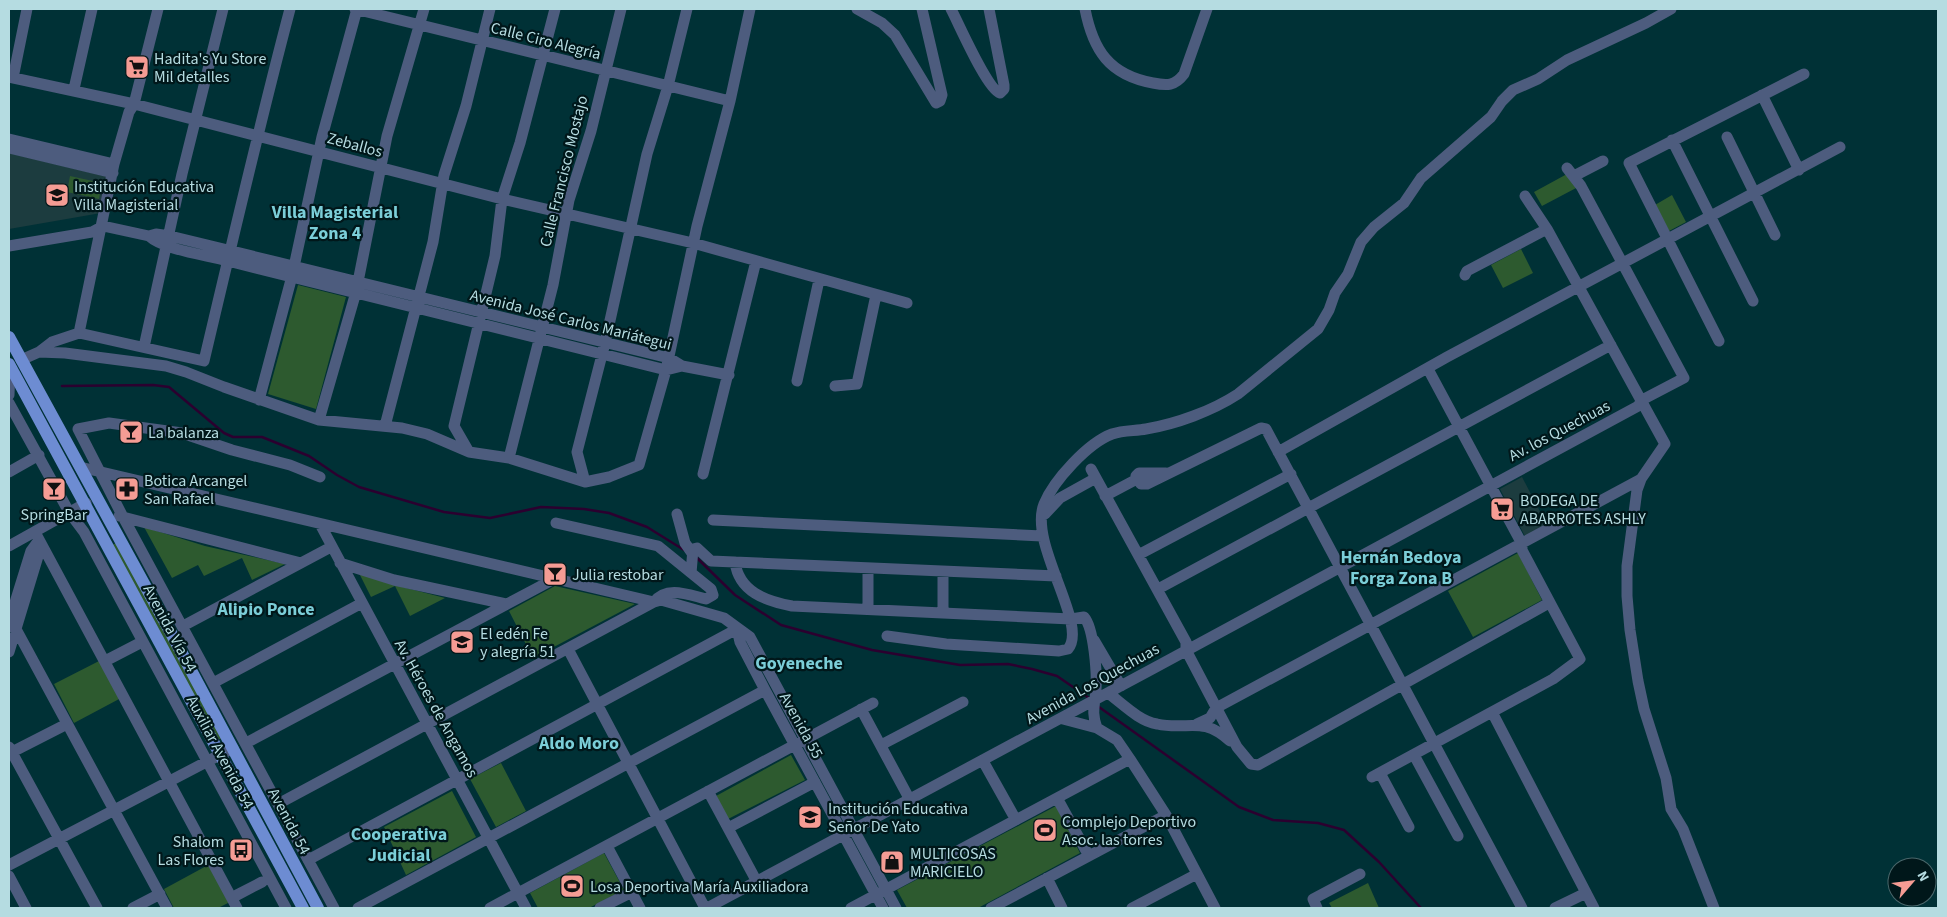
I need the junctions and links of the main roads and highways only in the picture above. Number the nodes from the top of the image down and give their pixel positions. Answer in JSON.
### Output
{"nodes":[{"id":1,"x":9,"y":337,"type":"edge"},
{"id":2,"x":13,"y":364,"type":"edge"},
{"id":3,"x":103,"y":522,"type":"junction"},
{"id":4,"x":233,"y":748,"type":"joint"},
{"id":5,"x":303,"y":908,"type":"edge"},
{"id":6,"x":318,"y":908,"type":"edge"}],
"edges":[{"from":1,"to":2,"type":"main road","name":"Avenida Vía 54"},
{"from":2,"to":3,"type":"main road","name":"Avenida Vía 54"},
{"from":2,"to":3,"type":"main road","name":"Avenida Vía 54"},
{"from":3,"to":4,"type":"main road","name":"Avenida Vía 54"},
{"from":3,"to":5,"type":"main road","name":"Avenida Vía 54"},
{"from":4,"to":6,"type":"main road","name":"Avenida 54"}]}
